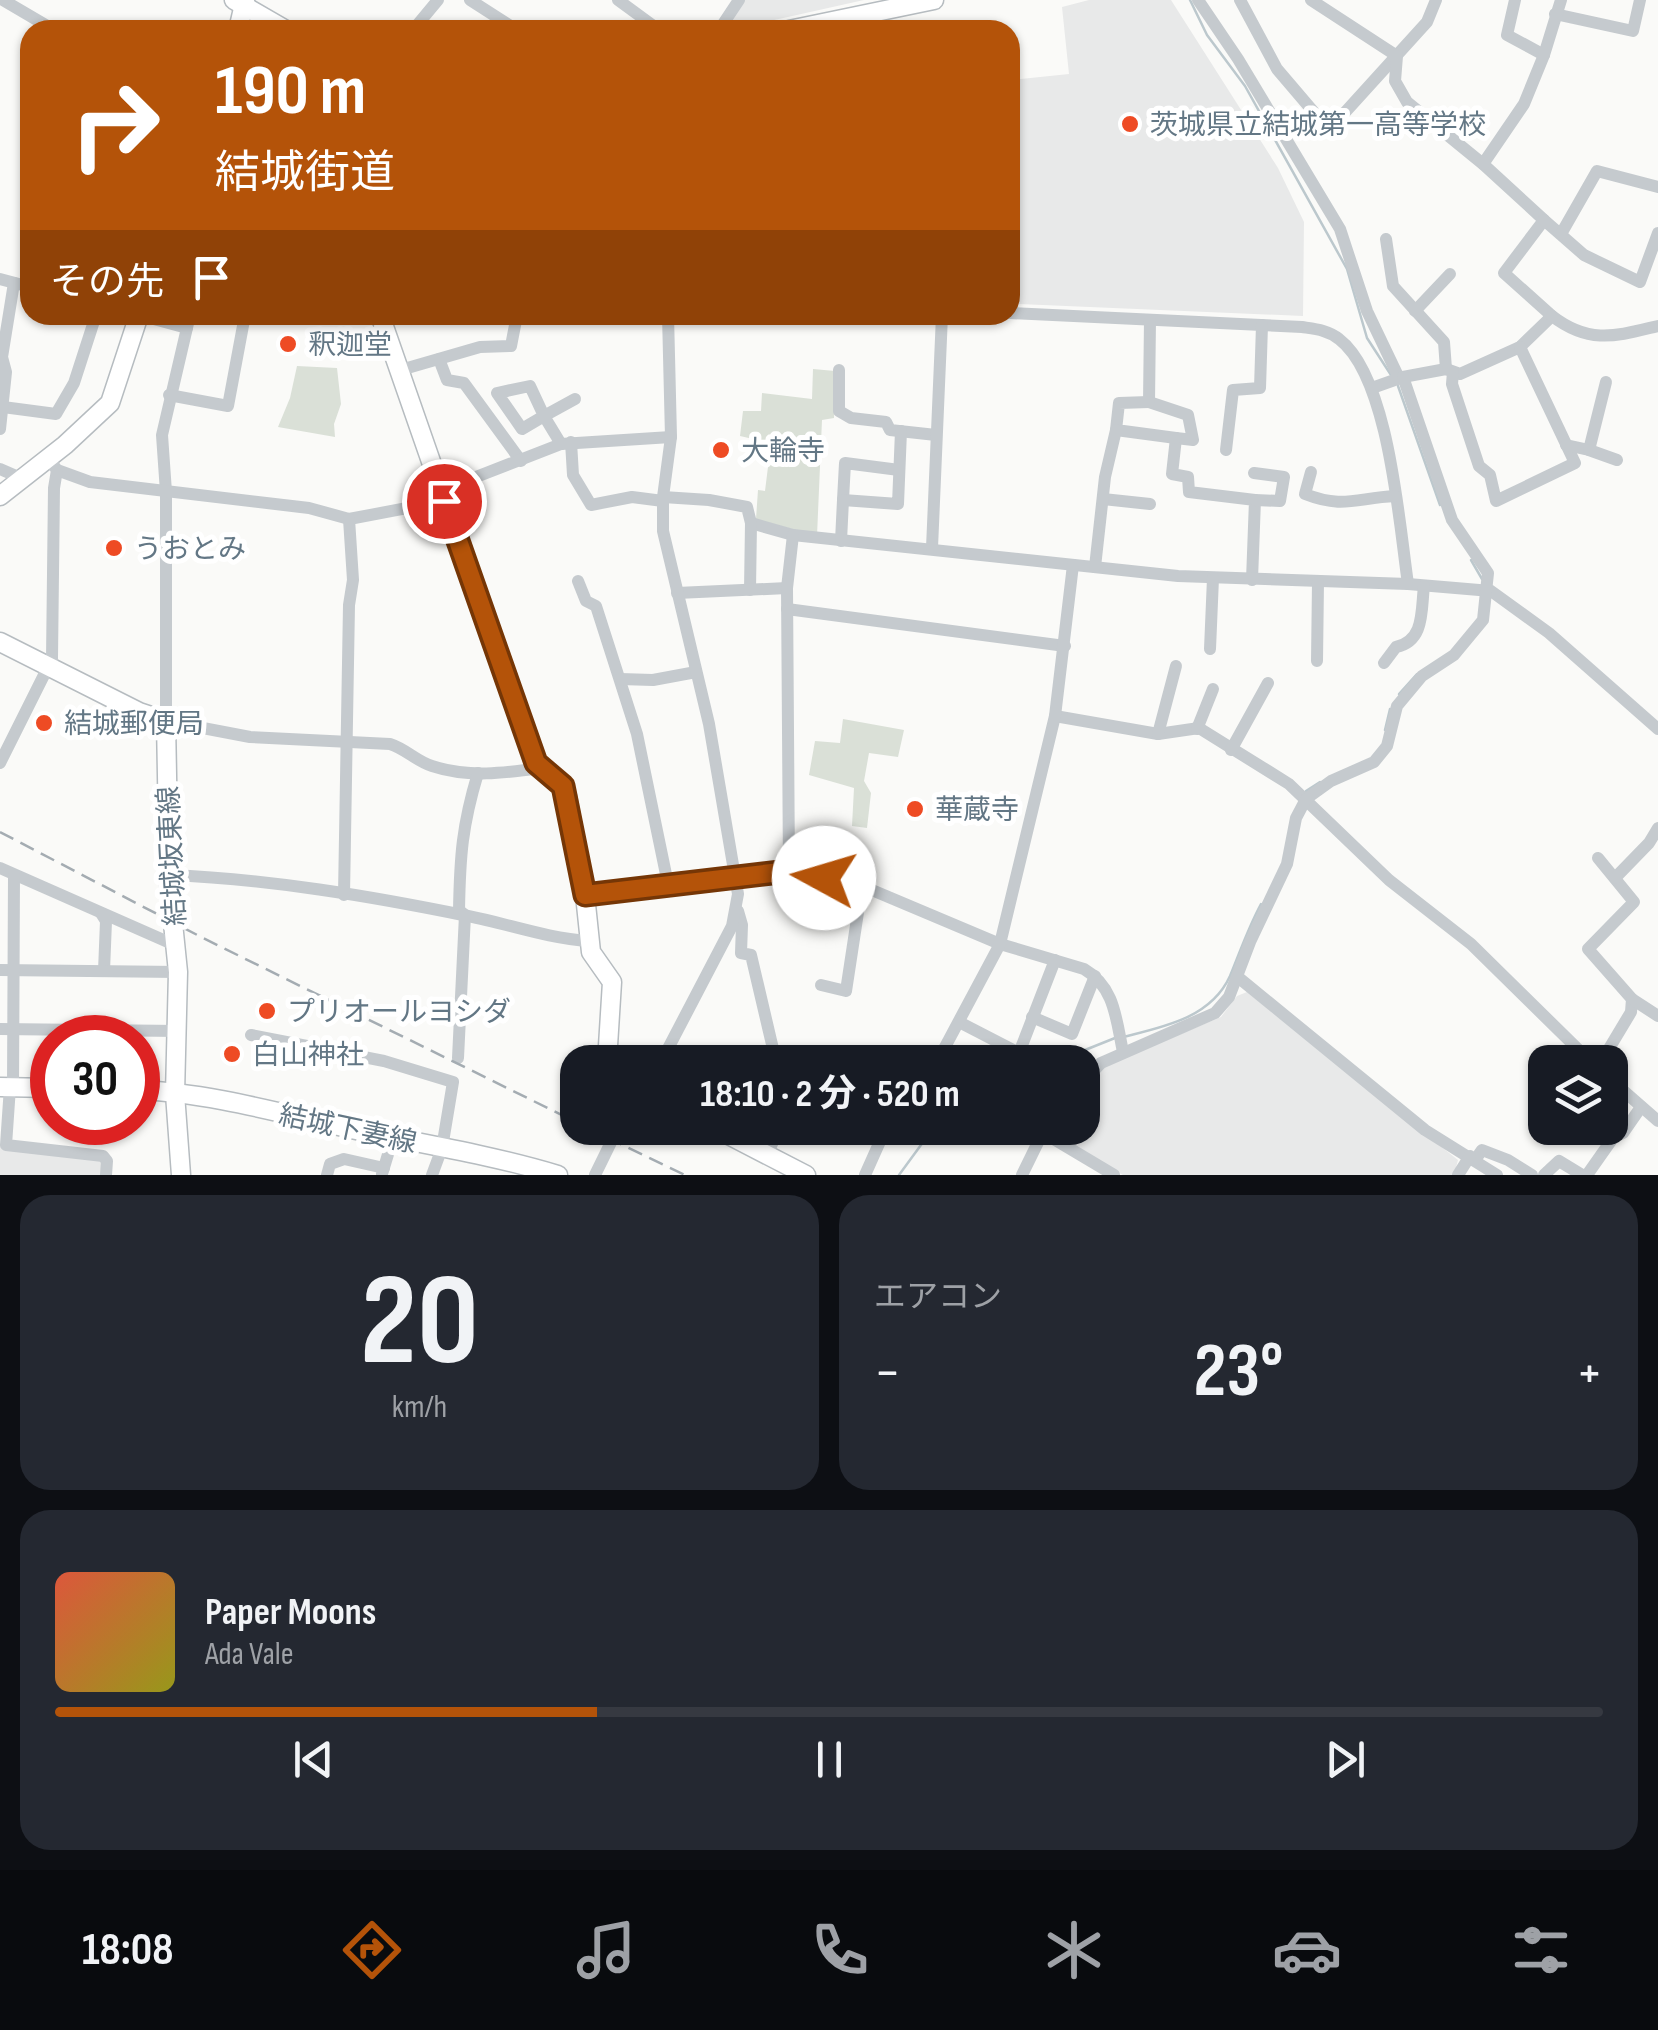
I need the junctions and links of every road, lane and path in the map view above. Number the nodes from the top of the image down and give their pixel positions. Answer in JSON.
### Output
{"nodes":[{"id":1,"x":438,"y":0,"type":"edge"},
{"id":2,"x":470,"y":0,"type":"edge"},
{"id":3,"x":618,"y":0,"type":"edge"},
{"id":4,"x":934,"y":0,"type":"edge"},
{"id":5,"x":1198,"y":0,"type":"edge"},
{"id":6,"x":1240,"y":0,"type":"edge"},
{"id":7,"x":1311,"y":0,"type":"edge"},
{"id":8,"x":1436,"y":0,"type":"edge"},
{"id":9,"x":1515,"y":0,"type":"edge"},
{"id":10,"x":1640,"y":0,"type":"edge"},
{"id":11,"x":2,"y":2,"type":"edge"},
{"id":12,"x":241,"y":2,"type":"edge"},
{"id":13,"x":1558,"y":7,"type":"edge"},
{"id":14,"x":35,"y":20,"type":"edge"},
{"id":15,"x":270,"y":20,"type":"edge"},
{"id":16,"x":421,"y":20,"type":"edge"},
{"id":17,"x":502,"y":20,"type":"edge"},
{"id":18,"x":645,"y":20,"type":"edge"},
{"id":19,"x":840,"y":20,"type":"edge"},
{"id":20,"x":1397,"y":56,"type":"junction"},
{"id":21,"x":1544,"y":56,"type":"junction"},
{"id":22,"x":1484,"y":164,"type":"junction"},
{"id":23,"x":1658,"y":187,"type":"edge"},
{"id":24,"x":1544,"y":220,"type":"junction"},
{"id":25,"x":1561,"y":234,"type":"junction"},
{"id":26,"x":1386,"y":240,"type":"dead end"},
{"id":27,"x":1656,"y":242,"type":"edge"},
{"id":28,"x":1450,"y":274,"type":"dead end"},
{"id":29,"x":7,"y":281,"type":"edge"},
{"id":30,"x":1415,"y":312,"type":"junction"},
{"id":31,"x":1020,"y":314,"type":"edge"},
{"id":32,"x":1552,"y":316,"type":"junction"},
{"id":33,"x":1150,"y":320,"type":"junction"},
{"id":34,"x":93,"y":325,"type":"edge"},
{"id":35,"x":136,"y":325,"type":"edge"},
{"id":36,"x":187,"y":325,"type":"edge"},
{"id":37,"x":242,"y":325,"type":"edge"},
{"id":38,"x":383,"y":325,"type":"edge"},
{"id":39,"x":515,"y":325,"type":"edge"},
{"id":40,"x":668,"y":325,"type":"edge"},
{"id":41,"x":941,"y":325,"type":"edge"},
{"id":42,"x":1262,"y":325,"type":"junction"},
{"id":43,"x":1658,"y":326,"type":"edge"},
{"id":44,"x":1520,"y":347,"type":"junction"},
{"id":45,"x":439,"y":359,"type":"junction"},
{"id":46,"x":3,"y":369,"type":"edge"},
{"id":47,"x":839,"y":370,"type":"dead end"},
{"id":48,"x":1449,"y":370,"type":"junction"},
{"id":49,"x":397,"y":372,"type":"junction"},
{"id":50,"x":1401,"y":378,"type":"junction"},
{"id":51,"x":1606,"y":382,"type":"dead end"},
{"id":52,"x":1372,"y":388,"type":"junction"},
{"id":53,"x":169,"y":394,"type":"junction"},
{"id":54,"x":575,"y":399,"type":"dead end"},
{"id":55,"x":1149,"y":402,"type":"junction"},
{"id":56,"x":2,"y":407,"type":"junction"},
{"id":57,"x":0,"y":430,"type":"edge"},
{"id":58,"x":1116,"y":430,"type":"junction"},
{"id":59,"x":901,"y":431,"type":"junction"},
{"id":60,"x":936,"y":434,"type":"junction"},
{"id":61,"x":671,"y":438,"type":"junction"},
{"id":62,"x":1176,"y":438,"type":"junction"},
{"id":63,"x":566,"y":443,"type":"junction"},
{"id":64,"x":1566,"y":445,"type":"junction"},
{"id":65,"x":1226,"y":450,"type":"dead end"},
{"id":66,"x":1589,"y":450,"type":"junction"},
{"id":67,"x":1617,"y":460,"type":"dead end"},
{"id":68,"x":521,"y":461,"type":"junction"},
{"id":69,"x":53,"y":464,"type":"junction"},
{"id":70,"x":0,"y":469,"type":"edge"},
{"id":71,"x":899,"y":470,"type":"junction"},
{"id":72,"x":1311,"y":472,"type":"dead end"},
{"id":73,"x":1254,"y":474,"type":"dead end"},
{"id":74,"x":23,"y":479,"type":"junction"},
{"id":75,"x":166,"y":492,"type":"junction"},
{"id":76,"x":0,"y":496,"type":"edge"},
{"id":77,"x":442,"y":496,"type":"junction"},
{"id":78,"x":1395,"y":496,"type":"junction"},
{"id":79,"x":663,"y":499,"type":"junction"},
{"id":80,"x":844,"y":500,"type":"junction"},
{"id":81,"x":1103,"y":500,"type":"junction"},
{"id":82,"x":1255,"y":500,"type":"junction"},
{"id":83,"x":1150,"y":504,"type":"dead end"},
{"id":84,"x":350,"y":519,"type":"junction"},
{"id":85,"x":751,"y":523,"type":"junction"},
{"id":86,"x":793,"y":535,"type":"junction"},
{"id":87,"x":840,"y":541,"type":"junction"},
{"id":88,"x":932,"y":548,"type":"junction"},
{"id":89,"x":1073,"y":565,"type":"junction"},
{"id":90,"x":1095,"y":568,"type":"junction"},
{"id":91,"x":1213,"y":578,"type":"junction"},
{"id":92,"x":578,"y":580,"type":"dead end"},
{"id":93,"x":1252,"y":580,"type":"junction"},
{"id":94,"x":1318,"y":582,"type":"junction"},
{"id":95,"x":1408,"y":584,"type":"junction"},
{"id":96,"x":1424,"y":586,"type":"junction"},
{"id":97,"x":787,"y":588,"type":"junction"},
{"id":98,"x":750,"y":590,"type":"junction"},
{"id":99,"x":1486,"y":591,"type":"junction"},
{"id":100,"x":677,"y":593,"type":"junction"},
{"id":101,"x":788,"y":608,"type":"junction"},
{"id":102,"x":0,"y":642,"type":"edge"},
{"id":103,"x":1065,"y":646,"type":"junction"},
{"id":104,"x":1210,"y":649,"type":"dead end"},
{"id":105,"x":1317,"y":660,"type":"dead end"},
{"id":106,"x":1384,"y":662,"type":"dead end"},
{"id":107,"x":1176,"y":666,"type":"dead end"},
{"id":108,"x":49,"y":667,"type":"junction"},
{"id":109,"x":696,"y":672,"type":"junction"},
{"id":110,"x":620,"y":679,"type":"junction"},
{"id":111,"x":1268,"y":683,"type":"dead end"},
{"id":112,"x":1213,"y":689,"type":"dead end"},
{"id":113,"x":1054,"y":716,"type":"junction"},
{"id":114,"x":166,"y":720,"type":"junction"},
{"id":115,"x":1196,"y":729,"type":"junction"},
{"id":116,"x":1658,"y":729,"type":"edge"},
{"id":117,"x":1158,"y":734,"type":"junction"},
{"id":118,"x":347,"y":741,"type":"junction"},
{"id":119,"x":3,"y":745,"type":"edge"},
{"id":120,"x":1232,"y":750,"type":"junction"},
{"id":121,"x":0,"y":763,"type":"edge"},
{"id":122,"x":541,"y":768,"type":"junction"},
{"id":123,"x":478,"y":774,"type":"junction"},
{"id":124,"x":1306,"y":799,"type":"junction"},
{"id":125,"x":1658,"y":828,"type":"edge"},
{"id":126,"x":1598,"y":858,"type":"dead end"},
{"id":127,"x":0,"y":868,"type":"edge"},
{"id":128,"x":789,"y":871,"type":"junction"},
{"id":129,"x":14,"y":874,"type":"junction"},
{"id":130,"x":168,"y":875,"type":"junction"},
{"id":131,"x":1615,"y":878,"type":"junction"},
{"id":132,"x":738,"y":879,"type":"junction"},
{"id":133,"x":668,"y":884,"type":"junction"},
{"id":134,"x":862,"y":886,"type":"junction"},
{"id":135,"x":344,"y":895,"type":"junction"},
{"id":136,"x":585,"y":895,"type":"junction"},
{"id":137,"x":737,"y":909,"type":"junction"},
{"id":138,"x":7,"y":911,"type":"edge"},
{"id":139,"x":101,"y":913,"type":"junction"},
{"id":140,"x":465,"y":916,"type":"junction"},
{"id":141,"x":589,"y":940,"type":"junction"},
{"id":142,"x":1000,"y":944,"type":"junction"},
{"id":143,"x":176,"y":946,"type":"junction"},
{"id":144,"x":1055,"y":960,"type":"junction"},
{"id":145,"x":7,"y":970,"type":"edge"},
{"id":146,"x":104,"y":971,"type":"junction"},
{"id":147,"x":178,"y":972,"type":"junction"},
{"id":148,"x":1096,"y":976,"type":"junction"},
{"id":149,"x":1239,"y":978,"type":"junction"},
{"id":150,"x":821,"y":985,"type":"dead end"},
{"id":151,"x":1632,"y":999,"type":"junction"},
{"id":152,"x":1658,"y":1016,"type":"edge"},
{"id":153,"x":1032,"y":1017,"type":"junction"},
{"id":154,"x":959,"y":1022,"type":"junction"},
{"id":155,"x":7,"y":1029,"type":"edge"},
{"id":156,"x":179,"y":1031,"type":"junction"},
{"id":157,"x":250,"y":1035,"type":"dead end"},
{"id":158,"x":608,"y":1045,"type":"edge"},
{"id":159,"x":670,"y":1045,"type":"edge"},
{"id":160,"x":772,"y":1045,"type":"edge"},
{"id":161,"x":946,"y":1045,"type":"edge"},
{"id":162,"x":1575,"y":1045,"type":"edge"},
{"id":163,"x":1611,"y":1045,"type":"edge"},
{"id":164,"x":1123,"y":1052,"type":"junction"},
{"id":165,"x":458,"y":1058,"type":"dead end"},
{"id":166,"x":1100,"y":1064,"type":"edge"},
{"id":167,"x":8,"y":1087,"type":"edge"},
{"id":168,"x":160,"y":1092,"type":"edge"},
{"id":169,"x":176,"y":1094,"type":"junction"},
{"id":170,"x":1628,"y":1095,"type":"edge"},
{"id":171,"x":1642,"y":1107,"type":"junction"},
{"id":172,"x":1658,"y":1121,"type":"edge"},
{"id":173,"x":393,"y":1138,"type":"junction"},
{"id":174,"x":610,"y":1145,"type":"edge"},
{"id":175,"x":748,"y":1145,"type":"edge"},
{"id":176,"x":771,"y":1145,"type":"edge"},
{"id":177,"x":878,"y":1145,"type":"edge"},
{"id":178,"x":1037,"y":1145,"type":"edge"},
{"id":179,"x":1067,"y":1145,"type":"edge"},
{"id":180,"x":442,"y":1148,"type":"junction"},
{"id":181,"x":767,"y":1155,"type":"junction"},
{"id":182,"x":1472,"y":1158,"type":"junction"},
{"id":183,"x":383,"y":1172,"type":"edge"},
{"id":184,"x":106,"y":1175,"type":"edge"},
{"id":185,"x":181,"y":1175,"type":"edge"},
{"id":186,"x":328,"y":1175,"type":"edge"},
{"id":187,"x":432,"y":1175,"type":"edge"},
{"id":188,"x":558,"y":1175,"type":"edge"},
{"id":189,"x":595,"y":1175,"type":"edge"},
{"id":190,"x":806,"y":1175,"type":"edge"},
{"id":191,"x":864,"y":1175,"type":"edge"},
{"id":192,"x":1022,"y":1175,"type":"edge"},
{"id":193,"x":1114,"y":1175,"type":"edge"},
{"id":194,"x":1458,"y":1175,"type":"edge"},
{"id":195,"x":1497,"y":1175,"type":"edge"},
{"id":196,"x":1532,"y":1175,"type":"edge"},
{"id":197,"x":1544,"y":1175,"type":"edge"},
{"id":198,"x":1584,"y":1175,"type":"edge"}],
"edges":[{"from":1,"to":16,"type":"street"},
{"from":2,"to":17,"type":"street"},
{"from":3,"to":18,"type":"street"},
{"from":4,"to":19,"type":"main road"},
{"from":5,"to":50,"type":"street"},
{"from":6,"to":20,"type":"street"},
{"from":7,"to":20,"type":"street"},
{"from":8,"to":20,"type":"street"},
{"from":9,"to":21,"type":"street"},
{"from":10,"to":13,"type":"street"},
{"from":11,"to":14,"type":"street"},
{"from":12,"to":15,"type":"main road"},
{"from":13,"to":21,"type":"street"},
{"from":20,"to":22,"type":"street"},
{"from":21,"to":22,"type":"street"},
{"from":22,"to":24,"type":"street"},
{"from":23,"to":25,"type":"street"},
{"from":24,"to":25,"type":"street"},
{"from":24,"to":32,"type":"street"},
{"from":25,"to":27,"type":"street"},
{"from":26,"to":30,"type":"street"},
{"from":28,"to":30,"type":"street"},
{"from":29,"to":46,"type":"street"},
{"from":30,"to":48,"type":"street"},
{"from":31,"to":33,"type":"street"},
{"from":32,"to":43,"type":"street"},
{"from":32,"to":44,"type":"street"},
{"from":33,"to":42,"type":"street"},
{"from":33,"to":55,"type":"street"},
{"from":34,"to":56,"type":"street"},
{"from":35,"to":69,"type":"main road"},
{"from":36,"to":53,"type":"street"},
{"from":37,"to":53,"type":"street"},
{"from":38,"to":49,"type":"main road"},
{"from":39,"to":45,"type":"street"},
{"from":40,"to":61,"type":"street"},
{"from":41,"to":60,"type":"street"},
{"from":42,"to":52,"type":"street"},
{"from":42,"to":65,"type":"street"},
{"from":44,"to":48,"type":"street"},
{"from":44,"to":64,"type":"street"},
{"from":45,"to":49,"type":"street"},
{"from":45,"to":68,"type":"street"},
{"from":46,"to":56,"type":"street"},
{"from":47,"to":59,"type":"street"},
{"from":48,"to":50,"type":"street"},
{"from":48,"to":64,"type":"street"},
{"from":49,"to":77,"type":"main road"},
{"from":50,"to":52,"type":"street"},
{"from":50,"to":99,"type":"street"},
{"from":51,"to":66,"type":"street"},
{"from":52,"to":78,"type":"street"},
{"from":53,"to":75,"type":"street"},
{"from":54,"to":63,"type":"street"},
{"from":55,"to":58,"type":"street"},
{"from":55,"to":62,"type":"street"},
{"from":56,"to":57,"type":"street"},
{"from":58,"to":62,"type":"street"},
{"from":58,"to":81,"type":"street"},
{"from":59,"to":60,"type":"street"},
{"from":59,"to":71,"type":"street"},
{"from":60,"to":88,"type":"street"},
{"from":61,"to":63,"type":"street"},
{"from":61,"to":79,"type":"street"},
{"from":62,"to":82,"type":"street"},
{"from":63,"to":68,"type":"street"},
{"from":63,"to":79,"type":"street"},
{"from":64,"to":66,"type":"street"},
{"from":66,"to":67,"type":"street"},
{"from":68,"to":77,"type":"street"},
{"from":69,"to":74,"type":"main road"},
{"from":69,"to":75,"type":"street"},
{"from":69,"to":108,"type":"street"},
{"from":70,"to":74,"type":"street"},
{"from":71,"to":80,"type":"street"},
{"from":71,"to":80,"type":"street"},
{"from":72,"to":78,"type":"street"},
{"from":73,"to":82,"type":"street"},
{"from":74,"to":76,"type":"main road"},
{"from":75,"to":84,"type":"street"},
{"from":75,"to":114,"type":"street"},
{"from":77,"to":84,"type":"street"},
{"from":77,"to":122,"type":"main road"},
{"from":78,"to":95,"type":"street"},
{"from":79,"to":85,"type":"street"},
{"from":79,"to":100,"type":"street"},
{"from":80,"to":87,"type":"street"},
{"from":81,"to":83,"type":"street"},
{"from":81,"to":90,"type":"street"},
{"from":82,"to":93,"type":"street"},
{"from":84,"to":118,"type":"street"},
{"from":85,"to":86,"type":"street"},
{"from":85,"to":98,"type":"street"},
{"from":86,"to":87,"type":"street"},
{"from":86,"to":97,"type":"street"},
{"from":87,"to":88,"type":"street"},
{"from":88,"to":89,"type":"street"},
{"from":89,"to":90,"type":"street"},
{"from":89,"to":103,"type":"street"},
{"from":90,"to":91,"type":"street"},
{"from":91,"to":93,"type":"street"},
{"from":91,"to":104,"type":"street"},
{"from":92,"to":110,"type":"street"},
{"from":93,"to":94,"type":"street"},
{"from":94,"to":95,"type":"street"},
{"from":94,"to":105,"type":"street"},
{"from":95,"to":96,"type":"street"},
{"from":96,"to":99,"type":"street"},
{"from":96,"to":106,"type":"street"},
{"from":97,"to":98,"type":"street"},
{"from":97,"to":101,"type":"street"},
{"from":98,"to":100,"type":"street"},
{"from":99,"to":116,"type":"street"},
{"from":99,"to":124,"type":"street"},
{"from":100,"to":109,"type":"street"},
{"from":101,"to":103,"type":"street"},
{"from":101,"to":128,"type":"street"},
{"from":102,"to":108,"type":"main road"},
{"from":103,"to":113,"type":"street"},
{"from":107,"to":117,"type":"street"},
{"from":108,"to":114,"type":"main road"},
{"from":108,"to":119,"type":"street"},
{"from":109,"to":110,"type":"street"},
{"from":109,"to":132,"type":"street"},
{"from":110,"to":133,"type":"street"},
{"from":111,"to":120,"type":"street"},
{"from":112,"to":115,"type":"street"},
{"from":113,"to":117,"type":"street"},
{"from":113,"to":142,"type":"street"},
{"from":114,"to":118,"type":"street"},
{"from":114,"to":130,"type":"main road","name":"結城坂東線"},
{"from":115,"to":117,"type":"street"},
{"from":115,"to":120,"type":"street"},
{"from":118,"to":123,"type":"street"},
{"from":118,"to":135,"type":"street"},
{"from":119,"to":121,"type":"street"},
{"from":120,"to":124,"type":"street"},
{"from":122,"to":123,"type":"street"},
{"from":122,"to":136,"type":"main road"},
{"from":123,"to":140,"type":"street"},
{"from":124,"to":149,"type":"street"},
{"from":124,"to":162,"type":"street"},
{"from":125,"to":131,"type":"street"},
{"from":126,"to":131,"type":"street"},
{"from":127,"to":129,"type":"street"},
{"from":128,"to":132,"type":"street"},
{"from":128,"to":134,"type":"street"},
{"from":129,"to":138,"type":"street"},
{"from":129,"to":139,"type":"street"},
{"from":130,"to":135,"type":"street"},
{"from":130,"to":143,"type":"main road","name":"結城坂東線"},
{"from":131,"to":151,"type":"street"},
{"from":132,"to":133,"type":"street"},
{"from":132,"to":137,"type":"street"},
{"from":133,"to":136,"type":"street"},
{"from":134,"to":142,"type":"street"},
{"from":134,"to":150,"type":"street"},
{"from":135,"to":140,"type":"street"},
{"from":136,"to":141,"type":"main road"},
{"from":137,"to":159,"type":"street"},
{"from":137,"to":160,"type":"street"},
{"from":138,"to":145,"type":"street"},
{"from":139,"to":143,"type":"street"},
{"from":139,"to":146,"type":"street"},
{"from":140,"to":141,"type":"street"},
{"from":140,"to":165,"type":"street"},
{"from":141,"to":158,"type":"main road"},
{"from":142,"to":144,"type":"street"},
{"from":142,"to":154,"type":"street"},
{"from":143,"to":147,"type":"main road","name":"結城坂東線"},
{"from":144,"to":148,"type":"street"},
{"from":144,"to":153,"type":"street"},
{"from":145,"to":146,"type":"street"},
{"from":145,"to":155,"type":"street"},
{"from":146,"to":147,"type":"street"},
{"from":147,"to":156,"type":"main road","name":"結城坂東線"},
{"from":148,"to":153,"type":"street"},
{"from":148,"to":164,"type":"street"},
{"from":149,"to":164,"type":"street"},
{"from":149,"to":182,"type":"street"},
{"from":151,"to":152,"type":"street"},
{"from":151,"to":163,"type":"street"},
{"from":153,"to":154,"type":"street"},
{"from":154,"to":161,"type":"street"},
{"from":155,"to":156,"type":"street"},
{"from":155,"to":167,"type":"street"},
{"from":156,"to":169,"type":"main road","name":"結城坂東線"},
{"from":157,"to":180,"type":"street"},
{"from":164,"to":166,"type":"street"},
{"from":167,"to":184,"type":"street"},
{"from":168,"to":169,"type":"main road","name":"結城下妻線"},
{"from":169,"to":173,"type":"main road","name":"結城下妻線"},
{"from":169,"to":185,"type":"main road","name":"結城坂東線"},
{"from":170,"to":171,"type":"street"},
{"from":171,"to":172,"type":"street"},
{"from":171,"to":198,"type":"street"},
{"from":173,"to":180,"type":"main road","name":"結城下妻線"},
{"from":173,"to":183,"type":"street"},
{"from":174,"to":189,"type":"street"},
{"from":175,"to":181,"type":"main road"},
{"from":176,"to":181,"type":"street"},
{"from":177,"to":191,"type":"street"},
{"from":178,"to":192,"type":"street"},
{"from":179,"to":193,"type":"street"},
{"from":180,"to":187,"type":"street"},
{"from":180,"to":188,"type":"main road","name":"結城下妻線"},
{"from":181,"to":190,"type":"main road"},
{"from":182,"to":194,"type":"street"},
{"from":182,"to":195,"type":"street"},
{"from":182,"to":196,"type":"street"},
{"from":183,"to":186,"type":"street"},
{"from":197,"to":198,"type":"street"}]}
